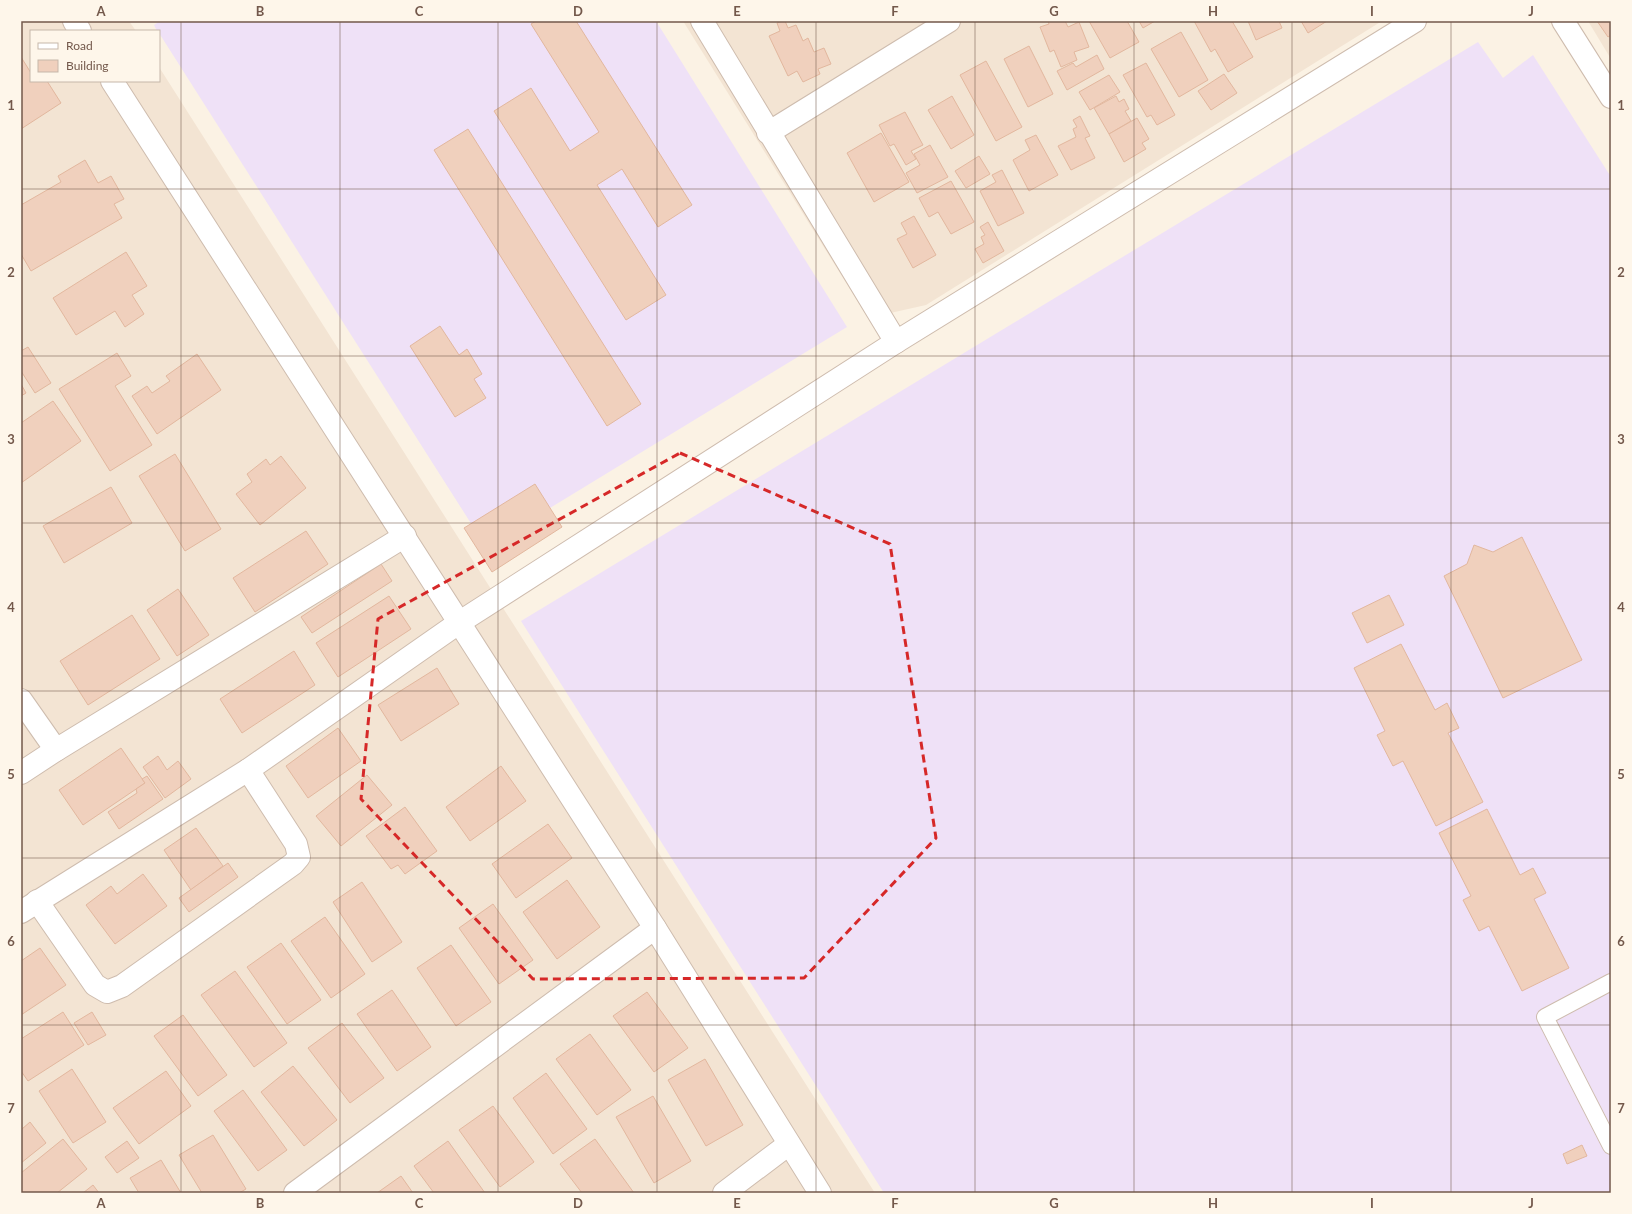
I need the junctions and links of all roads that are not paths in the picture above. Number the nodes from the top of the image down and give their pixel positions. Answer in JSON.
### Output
{"nodes":[{"id":1,"x":74,"y":21,"type":"edge"},
{"id":2,"x":702,"y":21,"type":"edge"},
{"id":3,"x":949,"y":21,"type":"edge"},
{"id":4,"x":1415,"y":21,"type":"edge"},
{"id":5,"x":1563,"y":21,"type":"edge"},
{"id":6,"x":79,"y":30,"type":"edge"},
{"id":7,"x":113,"y":82,"type":"edge"},
{"id":8,"x":1611,"y":98,"type":"edge"},
{"id":9,"x":768,"y":133,"type":"junction"},
{"id":10,"x":896,"y":342,"type":"junction"},
{"id":11,"x":405,"y":536,"type":"junction"},
{"id":12,"x":460,"y":622,"type":"junction"},
{"id":13,"x":21,"y":700,"type":"edge"},
{"id":14,"x":56,"y":750,"type":"junction"},
{"id":15,"x":248,"y":770,"type":"junction"},
{"id":16,"x":21,"y":773,"type":"edge"},
{"id":17,"x":29,"y":906,"type":"edge"},
{"id":18,"x":655,"y":928,"type":"junction"},
{"id":19,"x":1611,"y":982,"type":"edge"},
{"id":20,"x":789,"y":1144,"type":"junction"},
{"id":21,"x":1611,"y":1146,"type":"edge"},
{"id":22,"x":295,"y":1193,"type":"edge"},
{"id":23,"x":724,"y":1193,"type":"edge"},
{"id":24,"x":820,"y":1193,"type":"edge"}],
"edges":[{"from":1,"to":6,"type":"street"},
{"from":2,"to":9,"type":"street"},
{"from":3,"to":9,"type":"street"},
{"from":4,"to":10,"type":"street"},
{"from":5,"to":8,"type":"street"},
{"from":7,"to":11,"type":"street"},
{"from":9,"to":10,"type":"street"},
{"from":10,"to":12,"type":"street"},
{"from":11,"to":12,"type":"street"},
{"from":11,"to":14,"type":"street"},
{"from":12,"to":15,"type":"street"},
{"from":12,"to":18,"type":"street"},
{"from":13,"to":14,"type":"street"},
{"from":14,"to":16,"type":"street"},
{"from":15,"to":17,"type":"street"},
{"from":15,"to":17,"type":"street"},
{"from":18,"to":20,"type":"street"},
{"from":18,"to":22,"type":"street"},
{"from":19,"to":21,"type":"lane"},
{"from":20,"to":23,"type":"street"},
{"from":20,"to":24,"type":"street"}]}
